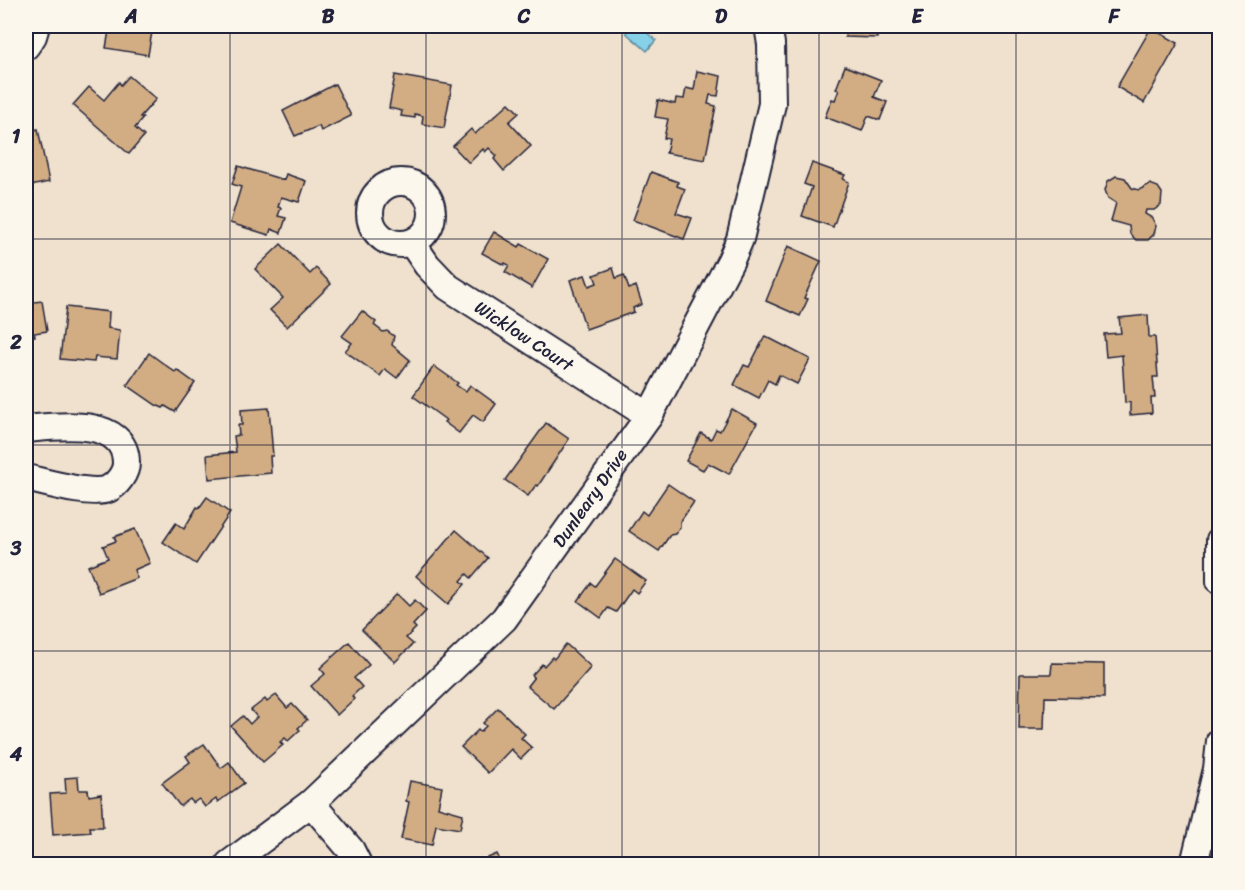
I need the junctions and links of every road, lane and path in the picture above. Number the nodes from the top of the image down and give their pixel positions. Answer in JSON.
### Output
{"nodes":[{"id":1,"x":36,"y":26,"type":"edge"},
{"id":2,"x":768,"y":26,"type":"edge"},
{"id":3,"x":26,"y":45,"type":"edge"},
{"id":4,"x":412,"y":243,"type":"dead end"},
{"id":5,"x":649,"y":416,"type":"junction"},
{"id":6,"x":26,"y":429,"type":"edge"},
{"id":7,"x":26,"y":478,"type":"edge"},
{"id":8,"x":1220,"y":540,"type":"edge"},
{"id":9,"x":1220,"y":581,"type":"edge"},
{"id":10,"x":1220,"y":741,"type":"edge"},
{"id":11,"x":311,"y":803,"type":"junction"},
{"id":12,"x":229,"y":864,"type":"edge"},
{"id":13,"x":358,"y":864,"type":"edge"},
{"id":14,"x":1194,"y":864,"type":"edge"}],
"edges":[{"from":1,"to":3,"type":"street"},
{"from":2,"to":5,"type":"street","name":"Dunleary Drive"},
{"from":4,"to":5,"type":"street","name":"Wicklow Court"},
{"from":5,"to":11,"type":"street","name":"Dunleary Drive"},
{"from":6,"to":7,"type":"street"},
{"from":8,"to":9,"type":"street"},
{"from":10,"to":14,"type":"street"},
{"from":11,"to":12,"type":"street","name":"Dunleary Drive"},
{"from":11,"to":13,"type":"street"}]}
